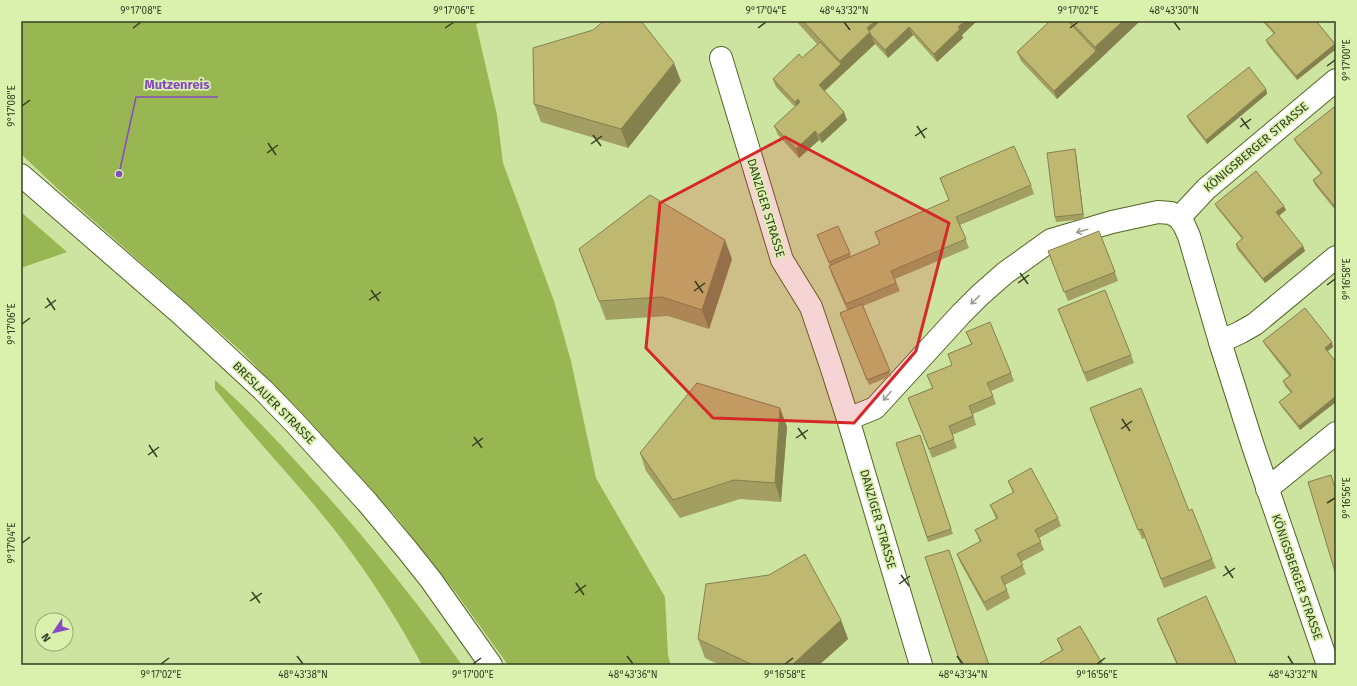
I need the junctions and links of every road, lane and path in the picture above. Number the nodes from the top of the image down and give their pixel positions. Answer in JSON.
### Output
{"nodes":[{"id":1,"x":721,"y":58,"type":"dead end"},
{"id":2,"x":1336,"y":80,"type":"edge"},
{"id":3,"x":21,"y":175,"type":"edge"},
{"id":4,"x":1179,"y":218,"type":"junction"},
{"id":5,"x":1336,"y":257,"type":"edge"},
{"id":6,"x":1220,"y":342,"type":"junction"},
{"id":7,"x":848,"y":419,"type":"junction"},
{"id":8,"x":1336,"y":433,"type":"edge"},
{"id":9,"x":1267,"y":489,"type":"junction"},
{"id":10,"x":491,"y":665,"type":"edge"},
{"id":11,"x":921,"y":665,"type":"edge"},
{"id":12,"x":1328,"y":665,"type":"edge"}],
"edges":[{"from":1,"to":7,"type":"street","name":"DANZIGER STRASSE"},
{"from":2,"to":4,"type":"street","name":"KÖNIGSBERGER STRASSE"},
{"from":3,"to":10,"type":"street","name":"BRESLAUER STRASSE"},
{"from":4,"to":6,"type":"street","name":"KÖNIGSBERGER STRASSE"},
{"from":4,"to":7,"type":"street","one_way":true},
{"from":5,"to":6,"type":"street"},
{"from":6,"to":9,"type":"street","name":"KÖNIGSBERGER STRASSE"},
{"from":7,"to":11,"type":"street","name":"DANZIGER STRASSE"},
{"from":8,"to":9,"type":"street"},
{"from":9,"to":12,"type":"street","name":"KÖNIGSBERGER STRASSE"}]}
